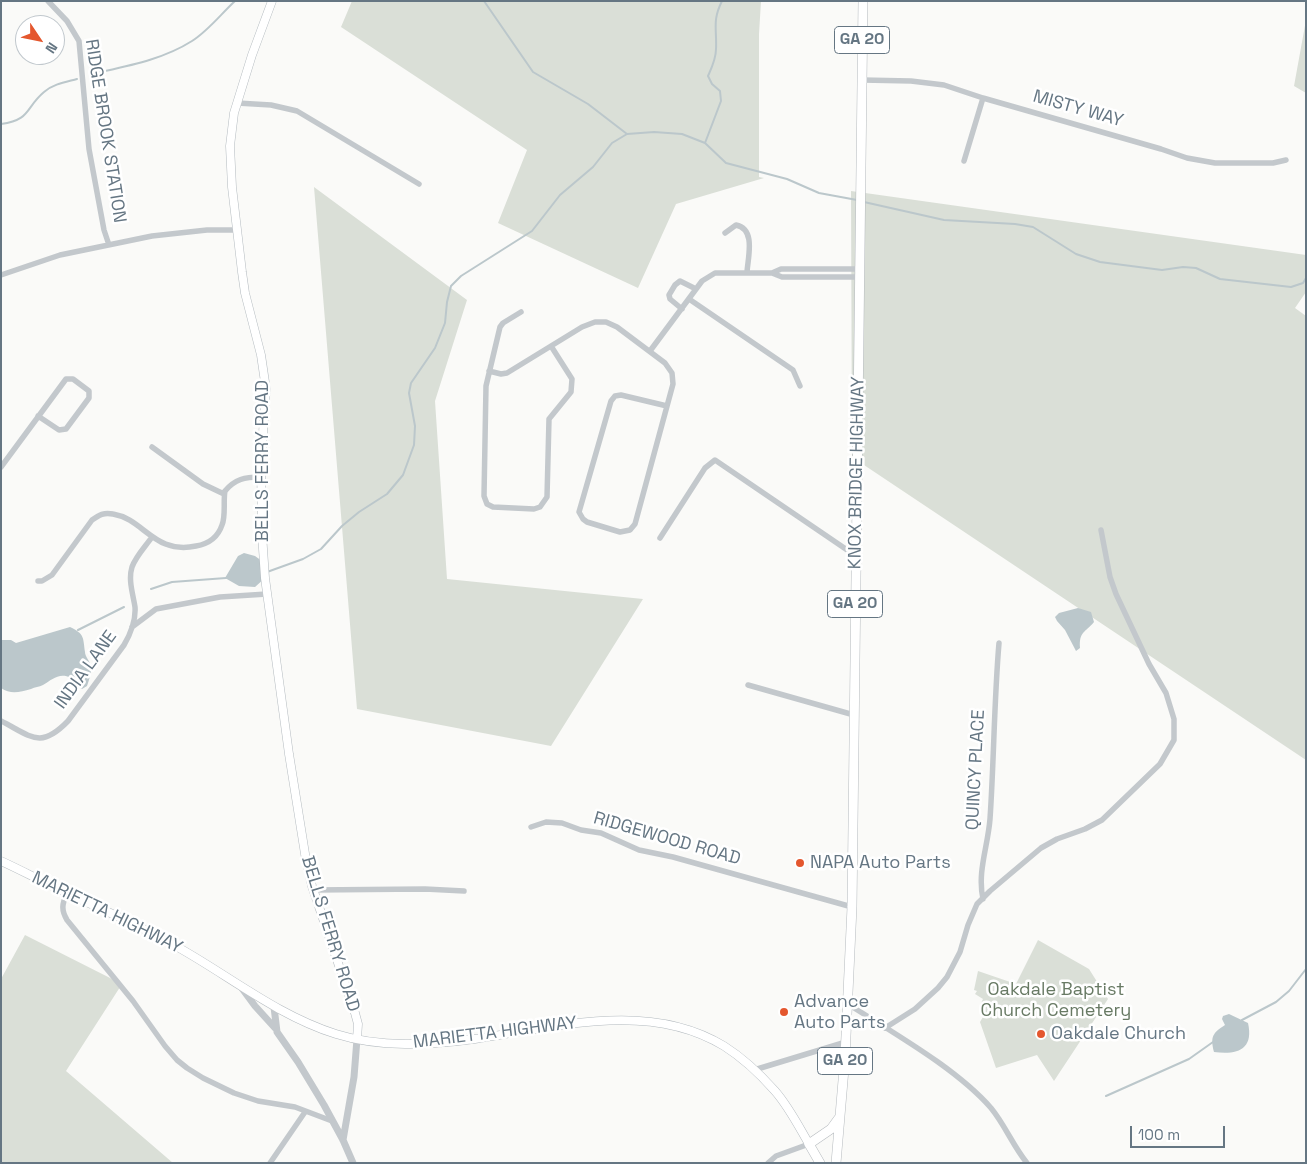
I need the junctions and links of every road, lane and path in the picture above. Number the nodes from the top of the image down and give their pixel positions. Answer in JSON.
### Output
{"nodes":[{"id":1,"x":48,"y":1,"type":"edge"},
{"id":2,"x":272,"y":1,"type":"edge"},
{"id":3,"x":863,"y":1,"type":"edge"},
{"id":4,"x":862,"y":80,"type":"junction"},
{"id":5,"x":983,"y":98,"type":"junction"},
{"id":6,"x":236,"y":104,"type":"junction"},
{"id":7,"x":1286,"y":160,"type":"dead end"},
{"id":8,"x":964,"y":161,"type":"dead end"},
{"id":9,"x":419,"y":184,"type":"dead end"},
{"id":10,"x":238,"y":230,"type":"junction"},
{"id":11,"x":725,"y":233,"type":"dead end"},
{"id":12,"x":109,"y":245,"type":"junction"},
{"id":13,"x":748,"y":272,"type":"junction"},
{"id":14,"x":860,"y":273,"type":"junction"},
{"id":15,"x":1,"y":275,"type":"edge"},
{"id":16,"x":696,"y":290,"type":"junction"},
{"id":17,"x":689,"y":299,"type":"junction"},
{"id":18,"x":682,"y":309,"type":"junction"},
{"id":19,"x":521,"y":312,"type":"dead end"},
{"id":20,"x":551,"y":346,"type":"junction"},
{"id":21,"x":650,"y":351,"type":"junction"},
{"id":22,"x":489,"y":371,"type":"junction"},
{"id":23,"x":800,"y":386,"type":"dead end"},
{"id":24,"x":667,"y":406,"type":"junction"},
{"id":25,"x":38,"y":416,"type":"junction"},
{"id":26,"x":152,"y":447,"type":"dead end"},
{"id":27,"x":1,"y":467,"type":"edge"},
{"id":28,"x":260,"y":477,"type":"junction"},
{"id":29,"x":224,"y":494,"type":"junction"},
{"id":30,"x":1101,"y":530,"type":"dead end"},
{"id":31,"x":152,"y":537,"type":"junction"},
{"id":32,"x":660,"y":538,"type":"dead end"},
{"id":33,"x":856,"y":556,"type":"junction"},
{"id":34,"x":38,"y":581,"type":"dead end"},
{"id":35,"x":267,"y":594,"type":"junction"},
{"id":36,"x":132,"y":627,"type":"junction"},
{"id":37,"x":999,"y":643,"type":"dead end"},
{"id":38,"x":748,"y":685,"type":"dead end"},
{"id":39,"x":854,"y":715,"type":"junction"},
{"id":40,"x":1,"y":721,"type":"edge"},
{"id":41,"x":531,"y":827,"type":"dead end"},
{"id":42,"x":1,"y":862,"type":"edge"},
{"id":43,"x":313,"y":890,"type":"junction"},
{"id":44,"x":464,"y":891,"type":"dead end"},
{"id":45,"x":67,"y":893,"type":"junction"},
{"id":46,"x":983,"y":899,"type":"junction"},
{"id":47,"x":852,"y":907,"type":"junction"},
{"id":48,"x":239,"y":984,"type":"junction"},
{"id":49,"x":848,"y":1004,"type":"junction"},
{"id":50,"x":274,"y":1007,"type":"junction"},
{"id":51,"x":886,"y":1028,"type":"junction"},
{"id":52,"x":277,"y":1030,"type":"junction"},
{"id":53,"x":358,"y":1039,"type":"junction"},
{"id":54,"x":846,"y":1042,"type":"junction"},
{"id":55,"x":754,"y":1070,"type":"junction"},
{"id":56,"x":304,"y":1112,"type":"junction"},
{"id":57,"x":839,"y":1118,"type":"junction"},
{"id":58,"x":332,"y":1121,"type":"junction"},
{"id":59,"x":343,"y":1140,"type":"junction"},
{"id":60,"x":809,"y":1144,"type":"junction"},
{"id":61,"x":270,"y":1163,"type":"edge"},
{"id":62,"x":353,"y":1163,"type":"edge"},
{"id":63,"x":768,"y":1163,"type":"edge"},
{"id":64,"x":820,"y":1163,"type":"edge"},
{"id":65,"x":836,"y":1163,"type":"edge"},
{"id":66,"x":1027,"y":1163,"type":"edge"}],
"edges":[{"from":1,"to":12,"type":"street","name":"RIDGE BROOK STATION"},
{"from":2,"to":6,"type":"main road","name":"BELLS FERRY ROAD"},
{"from":3,"to":4,"type":"main road","name":"KNOX BRIDGE HIGHWAY","number":"GA 20"},
{"from":4,"to":5,"type":"street","name":"MISTY WAY"},
{"from":4,"to":14,"type":"main road","name":"KNOX BRIDGE HIGHWAY","number":"GA 20"},
{"from":5,"to":7,"type":"street","name":"MISTY WAY"},
{"from":5,"to":8,"type":"street"},
{"from":6,"to":9,"type":"street"},
{"from":6,"to":10,"type":"main road","name":"BELLS FERRY ROAD"},
{"from":10,"to":12,"type":"street"},
{"from":10,"to":28,"type":"main road","name":"BELLS FERRY ROAD"},
{"from":11,"to":13,"type":"street"},
{"from":12,"to":15,"type":"street"},
{"from":13,"to":14,"type":"street"},
{"from":13,"to":16,"type":"street"},
{"from":14,"to":33,"type":"main road","name":"KNOX BRIDGE HIGHWAY","number":"GA 20"},
{"from":16,"to":17,"type":"street"},
{"from":16,"to":18,"type":"street"},
{"from":17,"to":18,"type":"street"},
{"from":17,"to":23,"type":"street"},
{"from":18,"to":21,"type":"street"},
{"from":19,"to":22,"type":"street"},
{"from":20,"to":21,"type":"street"},
{"from":20,"to":22,"type":"street"},
{"from":20,"to":22,"type":"street"},
{"from":21,"to":24,"type":"street"},
{"from":24,"to":24,"type":"street"},
{"from":25,"to":25,"type":"street"},
{"from":25,"to":27,"type":"street"},
{"from":26,"to":29,"type":"street"},
{"from":28,"to":29,"type":"street"},
{"from":28,"to":35,"type":"main road","name":"BELLS FERRY ROAD"},
{"from":29,"to":31,"type":"street"},
{"from":30,"to":46,"type":"street"},
{"from":31,"to":34,"type":"street"},
{"from":31,"to":36,"type":"street","name":"INDIA LANE"},
{"from":32,"to":33,"type":"street"},
{"from":33,"to":39,"type":"main road","name":"KNOX BRIDGE HIGHWAY","number":"GA 20"},
{"from":35,"to":36,"type":"street"},
{"from":35,"to":43,"type":"main road","name":"BELLS FERRY ROAD"},
{"from":36,"to":40,"type":"street","name":"INDIA LANE"},
{"from":37,"to":46,"type":"street","name":"QUINCY PLACE"},
{"from":38,"to":39,"type":"street"},
{"from":39,"to":47,"type":"main road","name":"KNOX BRIDGE HIGHWAY","number":"GA 20"},
{"from":41,"to":47,"type":"street","name":"RIDGEWOOD ROAD"},
{"from":42,"to":45,"type":"main road","name":"MARIETTA HIGHWAY"},
{"from":43,"to":44,"type":"street"},
{"from":43,"to":53,"type":"main road","name":"BELLS FERRY ROAD"},
{"from":45,"to":48,"type":"main road","name":"MARIETTA HIGHWAY"},
{"from":45,"to":56,"type":"street"},
{"from":46,"to":51,"type":"street"},
{"from":47,"to":49,"type":"main road","name":"KNOX BRIDGE HIGHWAY","number":"GA 20"},
{"from":48,"to":50,"type":"main road","name":"MARIETTA HIGHWAY"},
{"from":48,"to":52,"type":"street"},
{"from":49,"to":51,"type":"street"},
{"from":49,"to":54,"type":"main road","number":"GA 20"},
{"from":50,"to":52,"type":"street"},
{"from":50,"to":53,"type":"main road","name":"MARIETTA HIGHWAY"},
{"from":51,"to":66,"type":"street"},
{"from":52,"to":58,"type":"street"},
{"from":53,"to":55,"type":"main road","name":"MARIETTA HIGHWAY"},
{"from":53,"to":59,"type":"street"},
{"from":54,"to":55,"type":"street"},
{"from":54,"to":57,"type":"main road","number":"GA 20"},
{"from":55,"to":60,"type":"main road","name":"MARIETTA HIGHWAY"},
{"from":56,"to":58,"type":"street"},
{"from":56,"to":61,"type":"street"},
{"from":57,"to":60,"type":"main road"},
{"from":57,"to":65,"type":"main road","number":"GA 20"},
{"from":58,"to":59,"type":"street"},
{"from":59,"to":62,"type":"street"},
{"from":60,"to":63,"type":"street"},
{"from":60,"to":64,"type":"main road","name":"MARIETTA HIGHWAY"}]}
